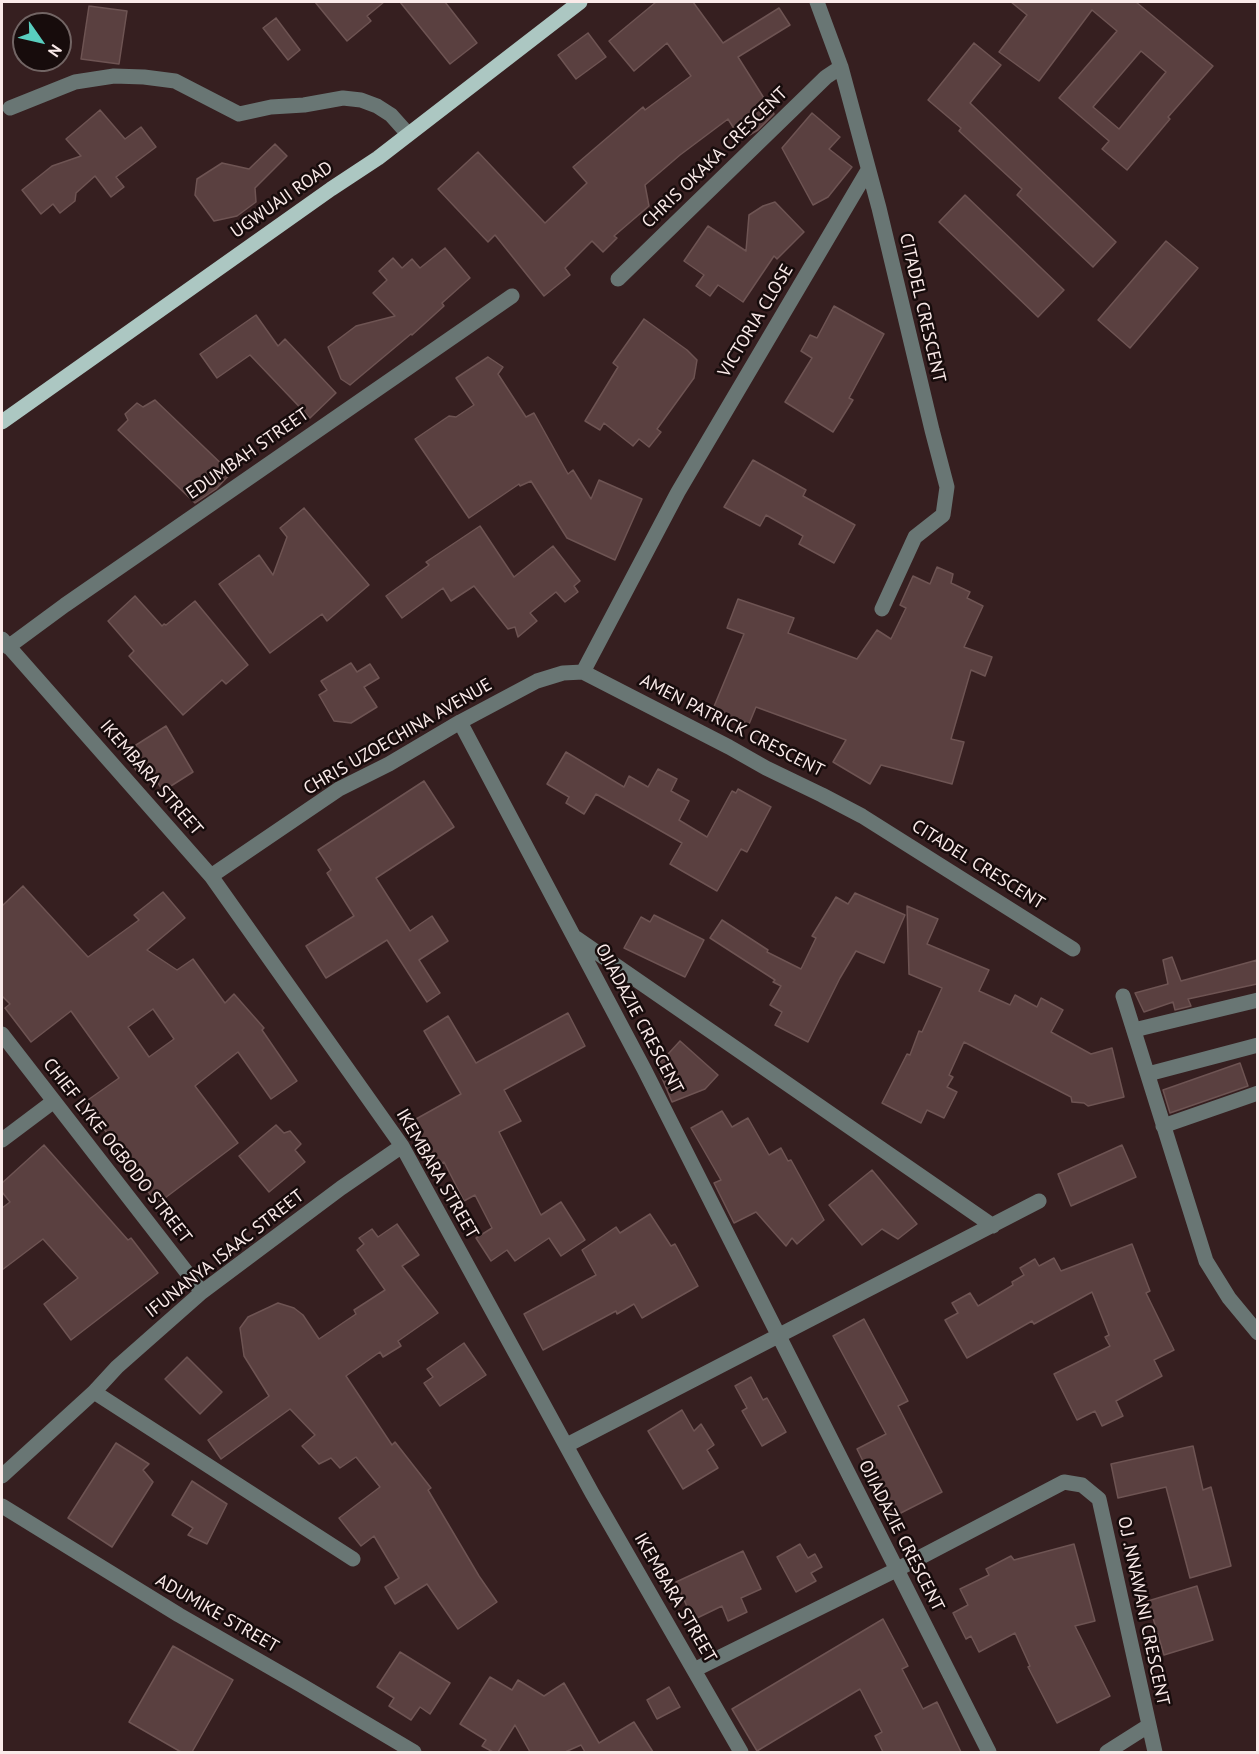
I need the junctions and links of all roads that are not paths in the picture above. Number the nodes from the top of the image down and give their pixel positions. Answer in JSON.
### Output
{"nodes":[{"id":1,"x":580,"y":2,"type":"edge"},
{"id":2,"x":817,"y":2,"type":"edge"},
{"id":3,"x":841,"y":68,"type":"junction"},
{"id":4,"x":10,"y":108,"type":"dead end"},
{"id":5,"x":408,"y":134,"type":"junction"},
{"id":6,"x":868,"y":170,"type":"junction"},
{"id":7,"x":618,"y":279,"type":"dead end"},
{"id":8,"x":512,"y":296,"type":"dead end"},
{"id":9,"x":2,"y":422,"type":"edge"},
{"id":10,"x":882,"y":609,"type":"dead end"},
{"id":11,"x":5,"y":643,"type":"edge"},
{"id":12,"x":583,"y":672,"type":"junction"},
{"id":13,"x":460,"y":722,"type":"junction"},
{"id":14,"x":862,"y":816,"type":"joint"},
{"id":15,"x":211,"y":876,"type":"junction"},
{"id":16,"x":573,"y":936,"type":"junction"},
{"id":17,"x":1073,"y":949,"type":"dead end"},
{"id":18,"x":1123,"y":996,"type":"dead end"},
{"id":19,"x":1257,"y":1000,"type":"edge"},
{"id":20,"x":1134,"y":1030,"type":"junction"},
{"id":21,"x":2,"y":1034,"type":"edge"},
{"id":22,"x":1257,"y":1045,"type":"edge"},
{"id":23,"x":1148,"y":1074,"type":"junction"},
{"id":24,"x":1257,"y":1094,"type":"edge"},
{"id":25,"x":54,"y":1101,"type":"junction"},
{"id":26,"x":1162,"y":1126,"type":"junction"},
{"id":27,"x":2,"y":1140,"type":"edge"},
{"id":28,"x":402,"y":1146,"type":"junction"},
{"id":29,"x":1040,"y":1201,"type":"dead end"},
{"id":30,"x":993,"y":1226,"type":"junction"},
{"id":31,"x":202,"y":1292,"type":"junction"},
{"id":32,"x":1257,"y":1333,"type":"edge"},
{"id":33,"x":778,"y":1337,"type":"junction"},
{"id":34,"x":94,"y":1392,"type":"junction"},
{"id":35,"x":567,"y":1445,"type":"junction"},
{"id":36,"x":2,"y":1476,"type":"edge"},
{"id":37,"x":2,"y":1506,"type":"edge"},
{"id":38,"x":353,"y":1559,"type":"dead end"},
{"id":39,"x":896,"y":1570,"type":"junction"},
{"id":40,"x":694,"y":1670,"type":"junction"},
{"id":41,"x":1148,"y":1726,"type":"junction"},
{"id":42,"x":414,"y":1752,"type":"edge"},
{"id":43,"x":741,"y":1752,"type":"edge"},
{"id":44,"x":989,"y":1752,"type":"edge"},
{"id":45,"x":1107,"y":1752,"type":"edge"},
{"id":46,"x":1155,"y":1752,"type":"edge"}],
"edges":[{"from":1,"to":5,"type":"main road","name":"UGWUAJI ROAD"},
{"from":2,"to":3,"type":"street","name":"CITADEL CRESCENT"},
{"from":3,"to":6,"type":"street","name":"CITADEL CRESCENT"},
{"from":3,"to":7,"type":"street","name":"CHRIS OKAKA CRESCENT"},
{"from":4,"to":5,"type":"street"},
{"from":5,"to":9,"type":"main road","name":"UGWUAJI ROAD"},
{"from":6,"to":10,"type":"street","name":"CITADEL CRESCENT"},
{"from":6,"to":12,"type":"street","name":"VICTORIA CLOSE"},
{"from":8,"to":11,"type":"street","name":"EDUMBAH STREET"},
{"from":11,"to":15,"type":"street","name":"IKEMBARA STREET"},
{"from":12,"to":13,"type":"street","name":"CHRIS UZOECHINA AVENUE"},
{"from":12,"to":14,"type":"street","name":"AMEN PATRICK CRESCENT"},
{"from":13,"to":15,"type":"street","name":"CHRIS UZOECHINA AVENUE"},
{"from":13,"to":16,"type":"street","name":"OJIADAZIE CRESCENT"},
{"from":14,"to":17,"type":"street","name":"CITADEL CRESCENT"},
{"from":15,"to":28,"type":"street","name":"IKEMBARA STREET"},
{"from":16,"to":30,"type":"street"},
{"from":16,"to":33,"type":"street","name":"OJIADAZIE CRESCENT"},
{"from":18,"to":20,"type":"street"},
{"from":19,"to":20,"type":"street"},
{"from":20,"to":23,"type":"street"},
{"from":21,"to":25,"type":"street","name":"CHIEF LYKE OGBODO STREET"},
{"from":22,"to":23,"type":"street"},
{"from":23,"to":26,"type":"street"},
{"from":24,"to":26,"type":"street"},
{"from":25,"to":27,"type":"street"},
{"from":25,"to":31,"type":"street","name":"CHIEF LYKE OGBODO STREET"},
{"from":26,"to":32,"type":"street"},
{"from":28,"to":31,"type":"street","name":"IFUNANYA ISAAC STREET"},
{"from":28,"to":35,"type":"street","name":"IKEMBARA STREET"},
{"from":29,"to":30,"type":"street"},
{"from":30,"to":33,"type":"street"},
{"from":31,"to":34,"type":"street","name":"IFUNANYA ISAAC STREET"},
{"from":33,"to":35,"type":"street"},
{"from":33,"to":39,"type":"street","name":"OJIADAZIE CRESCENT"},
{"from":34,"to":36,"type":"street","name":"IFUNANYA ISAAC STREET"},
{"from":34,"to":38,"type":"street"},
{"from":35,"to":40,"type":"street","name":"IKEMBARA STREET"},
{"from":37,"to":42,"type":"street","name":"ADUMIKE STREET"},
{"from":39,"to":40,"type":"street"},
{"from":39,"to":41,"type":"street","name":"O.J .NNAWANI CRESCENT"},
{"from":39,"to":44,"type":"street","name":"OJIADAZIE CRESCENT"},
{"from":40,"to":43,"type":"street","name":"IKEMBARA STREET"},
{"from":41,"to":45,"type":"street"},
{"from":41,"to":46,"type":"street","name":"O.J .NNAWANI CRESCENT"}]}
